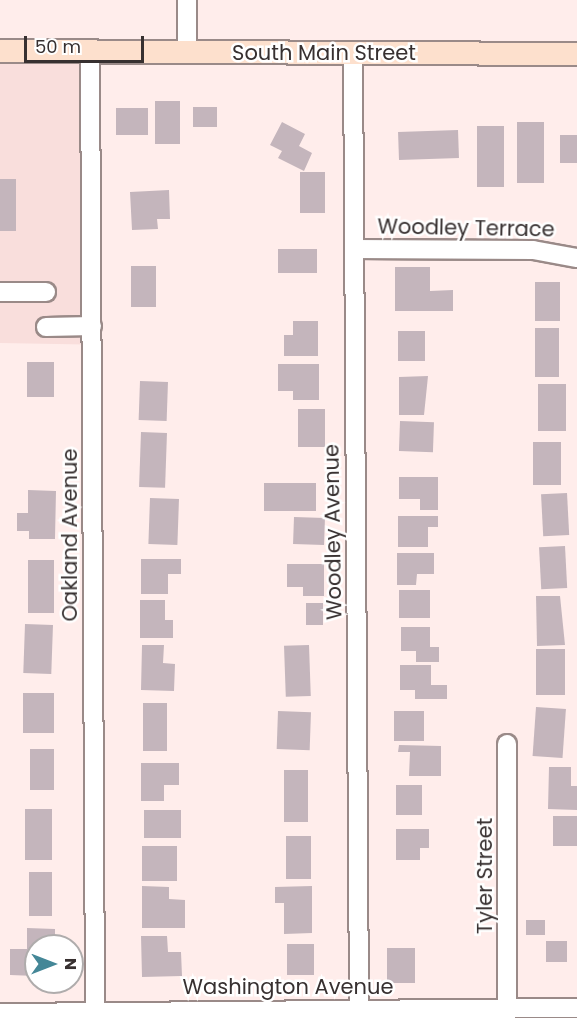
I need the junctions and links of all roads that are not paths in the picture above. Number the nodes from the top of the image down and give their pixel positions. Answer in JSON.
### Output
{"nodes":[{"id":1,"x":187,"y":0,"type":"edge"},
{"id":2,"x":0,"y":51,"type":"edge"},
{"id":3,"x":90,"y":52,"type":"junction"},
{"id":4,"x":187,"y":52,"type":"junction"},
{"id":5,"x":353,"y":54,"type":"junction"},
{"id":6,"x":577,"y":54,"type":"edge"},
{"id":7,"x":354,"y":249,"type":"junction"},
{"id":8,"x":577,"y":258,"type":"edge"},
{"id":9,"x":0,"y":292,"type":"edge"},
{"id":10,"x":46,"y":292,"type":"dead end"},
{"id":11,"x":92,"y":326,"type":"junction"},
{"id":12,"x":46,"y":327,"type":"dead end"},
{"id":13,"x":507,"y":744,"type":"dead end"},
{"id":14,"x":577,"y":1008,"type":"edge"},
{"id":15,"x":507,"y":1009,"type":"junction"},
{"id":16,"x":358,"y":1010,"type":"junction"},
{"id":17,"x":0,"y":1013,"type":"edge"},
{"id":18,"x":95,"y":1015,"type":"edge"}],
"edges":[{"from":1,"to":4,"type":"street"},
{"from":2,"to":3,"type":"main road","name":"South Main Street"},
{"from":3,"to":4,"type":"main road","name":"South Main Street"},
{"from":3,"to":11,"type":"street","name":"Oakland Avenue"},
{"from":4,"to":5,"type":"main road","name":"South Main Street"},
{"from":5,"to":6,"type":"main road","name":"South Main Street"},
{"from":5,"to":7,"type":"street","name":"Woodley Avenue"},
{"from":7,"to":8,"type":"street","name":"Woodley Terrace"},
{"from":7,"to":16,"type":"street","name":"Woodley Avenue"},
{"from":9,"to":10,"type":"street"},
{"from":11,"to":12,"type":"street"},
{"from":11,"to":18,"type":"street","name":"Oakland Avenue"},
{"from":13,"to":15,"type":"street","name":"Tyler Street"},
{"from":14,"to":15,"type":"street","name":"Washington Avenue"},
{"from":15,"to":16,"type":"street","name":"Washington Avenue"},
{"from":16,"to":18,"type":"street","name":"Washington Avenue"},
{"from":17,"to":18,"type":"street","name":"Washington Avenue"}]}
